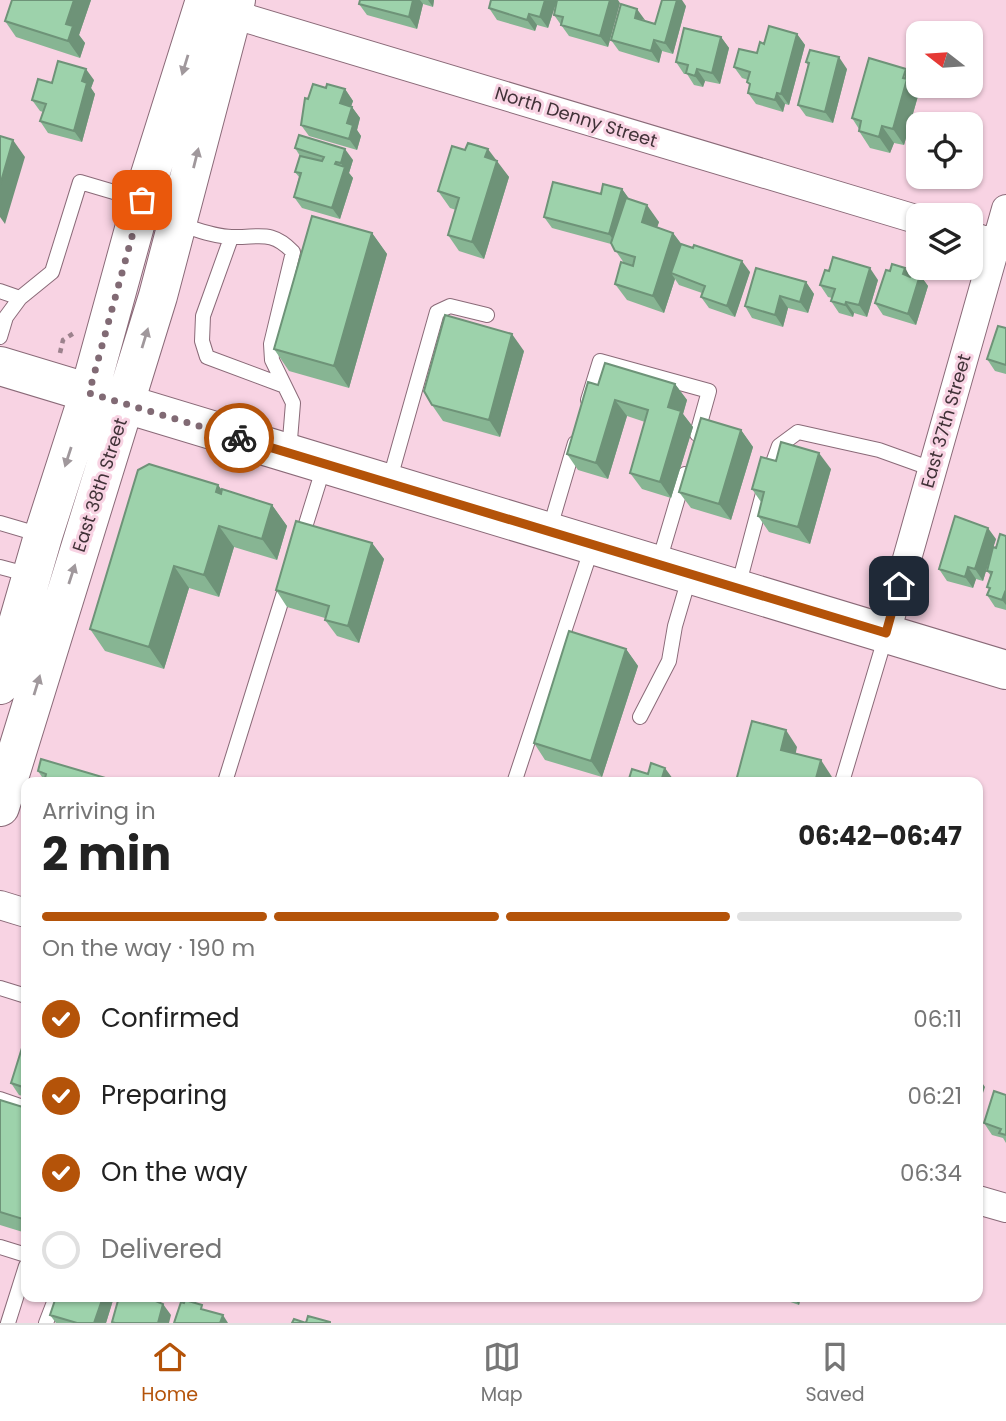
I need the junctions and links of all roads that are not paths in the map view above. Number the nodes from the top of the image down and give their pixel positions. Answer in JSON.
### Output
{"nodes":[{"id":1,"x":213,"y":4,"type":"edge"},
{"id":2,"x":142,"y":200,"type":"junction"},
{"id":3,"x":1006,"y":209,"type":"edge"},
{"id":4,"x":906,"y":216,"type":"edge"},
{"id":5,"x":179,"y":224,"type":"junction"},
{"id":6,"x":230,"y":238,"type":"junction"},
{"id":7,"x":991,"y":242,"type":"edge"},
{"id":8,"x":0,"y":291,"type":"edge"},
{"id":9,"x":20,"y":298,"type":"junction"},
{"id":10,"x":487,"y":315,"type":"dead end"},
{"id":11,"x":0,"y":337,"type":"edge"},
{"id":12,"x":0,"y":366,"type":"edge"},
{"id":13,"x":282,"y":385,"type":"junction"},
{"id":14,"x":89,"y":393,"type":"junction"},
{"id":15,"x":125,"y":403,"type":"junction"},
{"id":16,"x":307,"y":459,"type":"junction"},
{"id":17,"x":932,"y":469,"type":"junction"},
{"id":18,"x":388,"y":483,"type":"junction"},
{"id":19,"x":0,"y":523,"type":"edge"},
{"id":20,"x":548,"y":533,"type":"junction"},
{"id":21,"x":43,"y":536,"type":"junction"},
{"id":22,"x":592,"y":546,"type":"junction"},
{"id":23,"x":674,"y":570,"type":"junction"},
{"id":24,"x":15,"y":571,"type":"edge"},
{"id":25,"x":738,"y":589,"type":"junction"},
{"id":26,"x":886,"y":633,"type":"junction"},
{"id":27,"x":1006,"y":670,"type":"edge"},
{"id":28,"x":0,"y":685,"type":"edge"},
{"id":29,"x":639,"y":717,"type":"dead end"},
{"id":30,"x":227,"y":777,"type":"edge"},
{"id":31,"x":516,"y":777,"type":"edge"},
{"id":32,"x":843,"y":777,"type":"edge"},
{"id":33,"x":0,"y":807,"type":"edge"},
{"id":34,"x":0,"y":905,"type":"edge"},
{"id":35,"x":21,"y":911,"type":"edge"},
{"id":36,"x":0,"y":988,"type":"edge"},
{"id":37,"x":21,"y":994,"type":"edge"},
{"id":38,"x":0,"y":1099,"type":"edge"},
{"id":39,"x":21,"y":1106,"type":"edge"},
{"id":40,"x":983,"y":1201,"type":"edge"},
{"id":41,"x":1006,"y":1208,"type":"edge"},
{"id":42,"x":0,"y":1247,"type":"edge"},
{"id":43,"x":21,"y":1253,"type":"edge"},
{"id":44,"x":21,"y":1282,"type":"edge"},
{"id":45,"x":0,"y":1293,"type":"edge"},
{"id":46,"x":16,"y":1297,"type":"junction"},
{"id":47,"x":54,"y":1302,"type":"edge"},
{"id":48,"x":8,"y":1323,"type":"edge"},
{"id":49,"x":46,"y":1323,"type":"edge"}],
"edges":[{"from":1,"to":2,"type":"main road","one_way":true},
{"from":1,"to":4,"type":"street","name":"North Denny Street"},
{"from":5,"to":1,"type":"main road","name":"East 38th Street","one_way":true},
{"from":2,"to":9,"type":"lane"},
{"from":2,"to":14,"type":"main road"},
{"from":3,"to":7,"type":"street","name":"East 37th Street"},
{"from":5,"to":6,"type":"lane"},
{"from":15,"to":5,"type":"main road","name":"East 38th Street","one_way":true},
{"from":6,"to":13,"type":"lane"},
{"from":6,"to":13,"type":"lane"},
{"from":7,"to":17,"type":"street","name":"East 37th Street"},
{"from":8,"to":9,"type":"lane"},
{"from":9,"to":11,"type":"lane"},
{"from":10,"to":18,"type":"lane"},
{"from":12,"to":14,"type":"main road"},
{"from":13,"to":16,"type":"lane"},
{"from":14,"to":15,"type":"main road"},
{"from":14,"to":21,"type":"main road","one_way":true},
{"from":15,"to":16,"type":"main road"},
{"from":33,"to":15,"type":"main road","name":"East 38th Street","one_way":true},
{"from":16,"to":18,"type":"main road"},
{"from":16,"to":30,"type":"lane"},
{"from":17,"to":25,"type":"lane"},
{"from":17,"to":26,"type":"street","name":"East 37th Street"},
{"from":18,"to":20,"type":"main road"},
{"from":19,"to":21,"type":"lane"},
{"from":20,"to":22,"type":"main road"},
{"from":20,"to":23,"type":"lane"},
{"from":21,"to":24,"type":"main road"},
{"from":22,"to":23,"type":"main road"},
{"from":22,"to":31,"type":"lane"},
{"from":23,"to":25,"type":"main road"},
{"from":23,"to":29,"type":"lane"},
{"from":24,"to":28,"type":"main road"},
{"from":25,"to":26,"type":"main road"},
{"from":26,"to":27,"type":"main road"},
{"from":26,"to":32,"type":"lane"},
{"from":34,"to":35,"type":"street"},
{"from":36,"to":37,"type":"lane"},
{"from":38,"to":39,"type":"lane"},
{"from":40,"to":41,"type":"street"},
{"from":42,"to":43,"type":"lane"},
{"from":44,"to":46,"type":"lane"},
{"from":45,"to":46,"type":"lane"},
{"from":46,"to":48,"type":"lane"},
{"from":47,"to":49,"type":"lane"}]}
